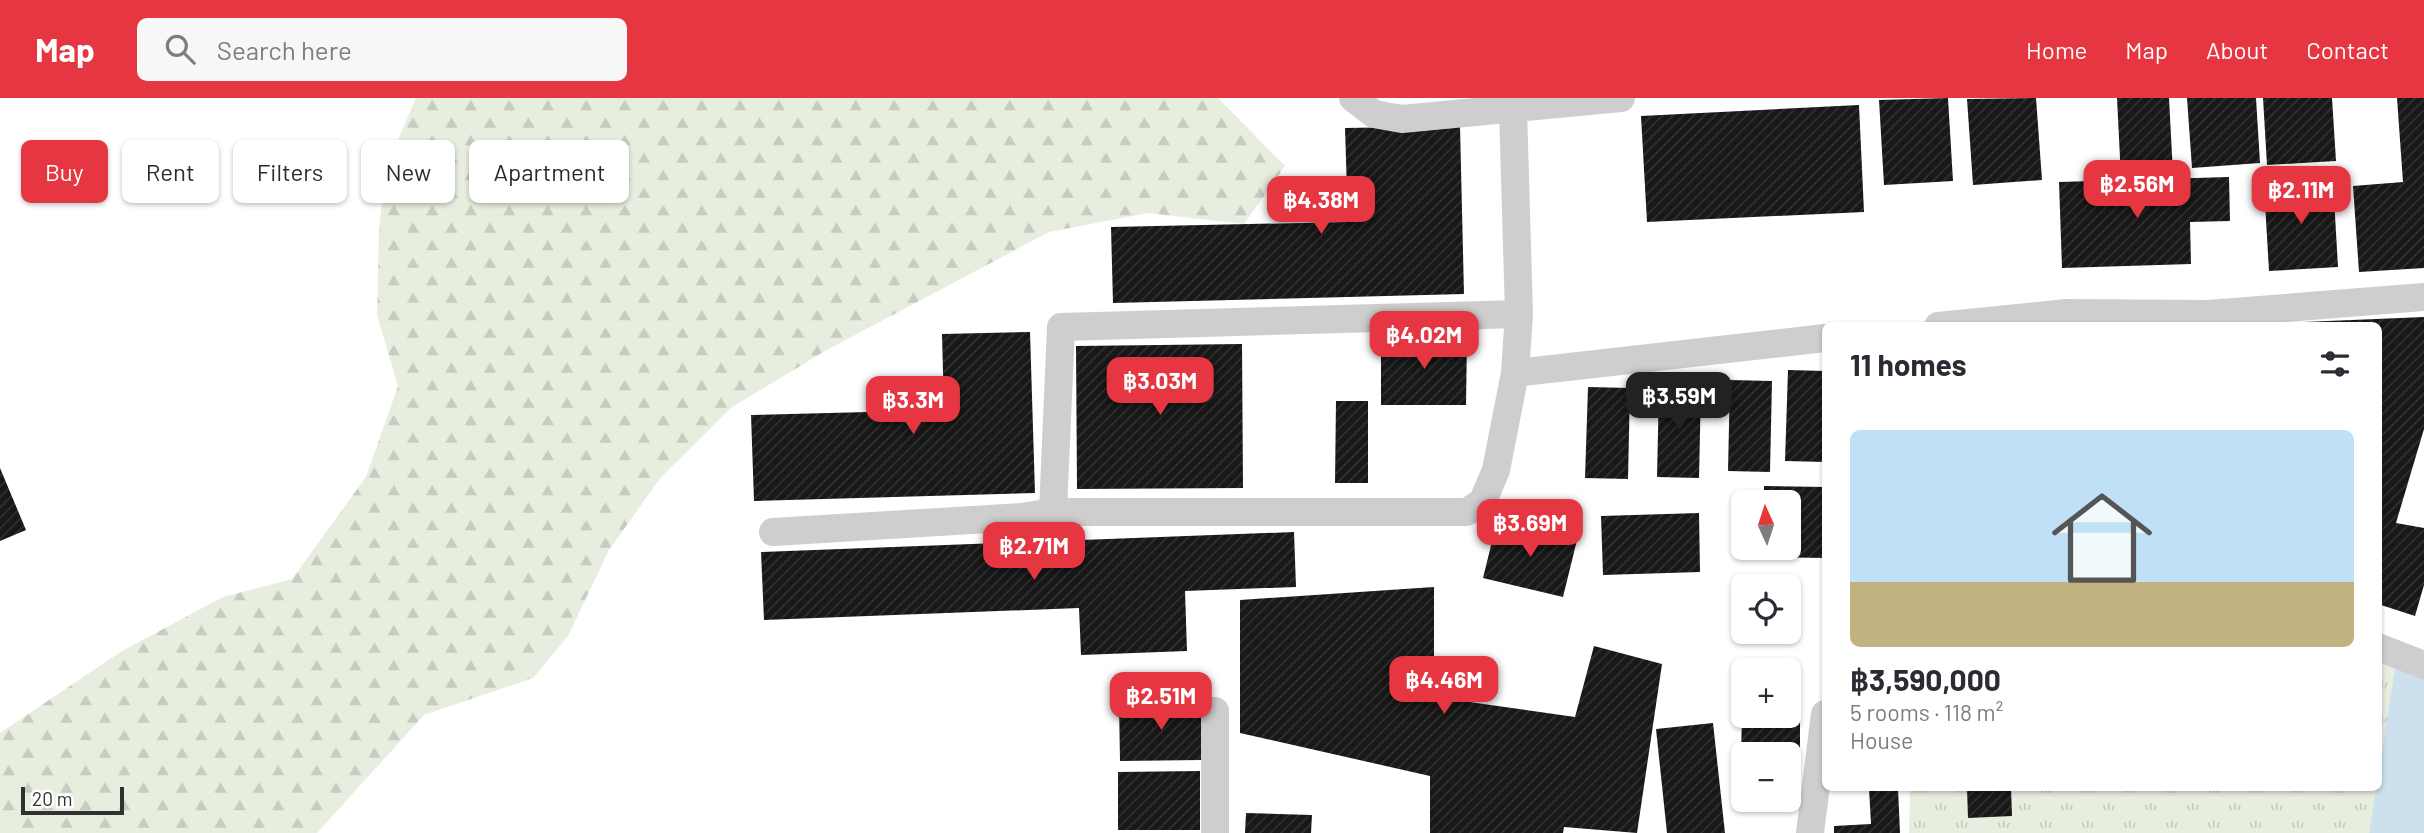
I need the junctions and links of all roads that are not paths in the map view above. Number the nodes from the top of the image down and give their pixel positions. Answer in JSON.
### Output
{"nodes":[{"id":1,"x":1353,"y":98,"type":"edge"},
{"id":2,"x":1621,"y":98,"type":"edge"},
{"id":3,"x":1513,"y":109,"type":"junction"},
{"id":4,"x":2424,"y":297,"type":"edge"},
{"id":5,"x":1519,"y":314,"type":"junction"},
{"id":6,"x":2208,"y":320,"type":"edge"},
{"id":7,"x":1977,"y":322,"type":"edge"},
{"id":8,"x":1822,"y":338,"type":"edge"},
{"id":9,"x":1515,"y":373,"type":"junction"},
{"id":10,"x":1053,"y":512,"type":"junction"},
{"id":11,"x":773,"y":532,"type":"dead end"},
{"id":12,"x":2382,"y":648,"type":"edge"},
{"id":13,"x":2424,"y":665,"type":"edge"},
{"id":14,"x":1216,"y":710,"type":"dead end"},
{"id":15,"x":1822,"y":738,"type":"edge"},
{"id":16,"x":1215,"y":833,"type":"edge"},
{"id":17,"x":1810,"y":833,"type":"edge"}],
"edges":[{"from":1,"to":3,"type":"street"},
{"from":2,"to":3,"type":"street"},
{"from":3,"to":5,"type":"street"},
{"from":4,"to":6,"type":"street"},
{"from":5,"to":9,"type":"street"},
{"from":5,"to":10,"type":"street"},
{"from":6,"to":7,"type":"street"},
{"from":8,"to":9,"type":"street"},
{"from":9,"to":10,"type":"street"},
{"from":10,"to":11,"type":"street"},
{"from":12,"to":13,"type":"street"},
{"from":14,"to":16,"type":"street"},
{"from":15,"to":17,"type":"street"}]}
